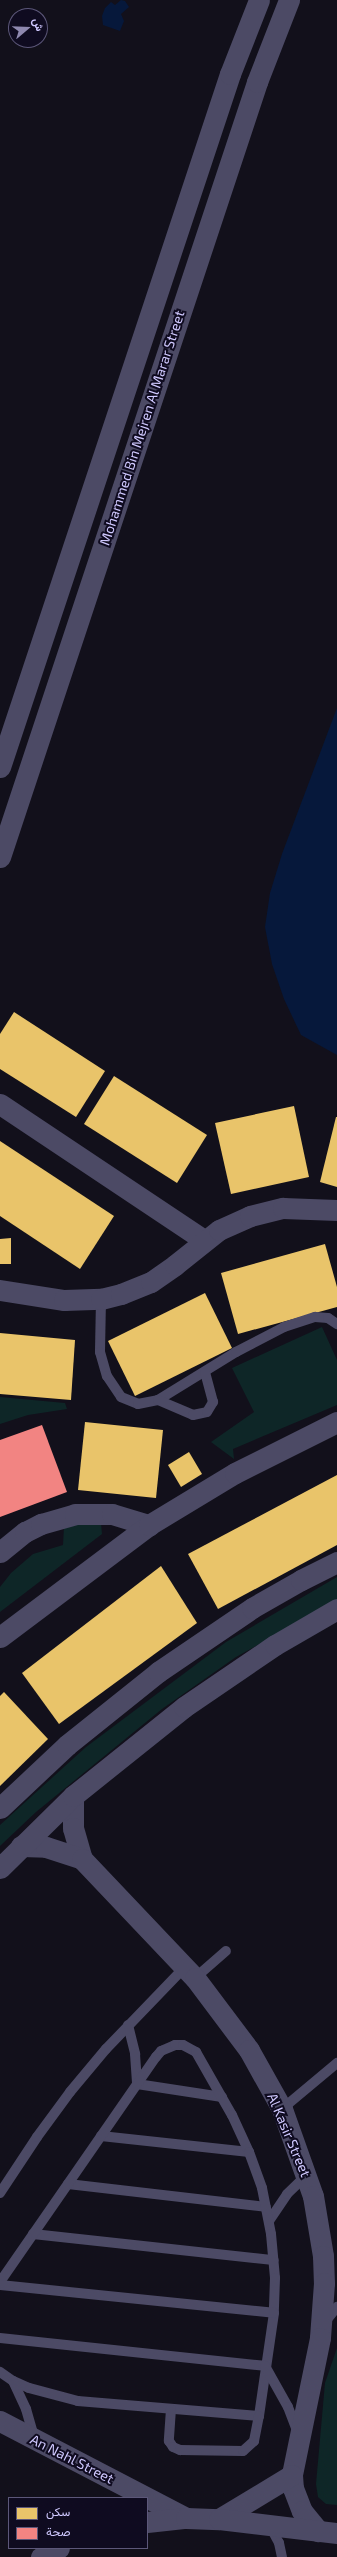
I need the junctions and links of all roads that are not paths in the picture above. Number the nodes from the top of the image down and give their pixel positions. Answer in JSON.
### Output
{"nodes":[{"id":1,"x":259,"y":0,"type":"edge"},
{"id":2,"x":289,"y":0,"type":"edge"},
{"id":3,"x":159,"y":289,"type":"junction"},
{"id":4,"x":185,"y":297,"type":"junction"},
{"id":5,"x":0,"y":767,"type":"edge"},
{"id":6,"x":0,"y":857,"type":"edge"},
{"id":7,"x":0,"y":1104,"type":"edge"},
{"id":8,"x":337,"y":1210,"type":"edge"},
{"id":9,"x":204,"y":1240,"type":"junction"},
{"id":10,"x":0,"y":1290,"type":"edge"},
{"id":11,"x":101,"y":1299,"type":"junction"},
{"id":12,"x":337,"y":1324,"type":"edge"},
{"id":13,"x":205,"y":1373,"type":"junction"},
{"id":14,"x":158,"y":1400,"type":"junction"},
{"id":15,"x":337,"y":1422,"type":"edge"},
{"id":16,"x":149,"y":1525,"type":"junction"},
{"id":17,"x":0,"y":1552,"type":"edge"},
{"id":18,"x":337,"y":1562,"type":"edge"},
{"id":19,"x":337,"y":1609,"type":"edge"},
{"id":20,"x":0,"y":1637,"type":"edge"},
{"id":21,"x":73,"y":1796,"type":"junction"},
{"id":22,"x":0,"y":1808,"type":"edge"},
{"id":23,"x":21,"y":1846,"type":"junction"},
{"id":24,"x":82,"y":1859,"type":"junction"},
{"id":25,"x":0,"y":1868,"type":"edge"},
{"id":26,"x":226,"y":1951,"type":"dead end"},
{"id":27,"x":189,"y":1973,"type":"junction"},
{"id":28,"x":128,"y":2025,"type":"junction"},
{"id":29,"x":337,"y":2063,"type":"edge"},
{"id":30,"x":137,"y":2084,"type":"junction"},
{"id":31,"x":222,"y":2097,"type":"junction"},
{"id":32,"x":282,"y":2109,"type":"junction"},
{"id":33,"x":101,"y":2136,"type":"junction"},
{"id":34,"x":249,"y":2152,"type":"junction"},
{"id":35,"x":307,"y":2175,"type":"junction"},
{"id":36,"x":68,"y":2184,"type":"junction"},
{"id":37,"x":0,"y":2193,"type":"edge"},
{"id":38,"x":266,"y":2207,"type":"junction"},
{"id":39,"x":269,"y":2221,"type":"junction"},
{"id":40,"x":33,"y":2234,"type":"junction"},
{"id":41,"x":274,"y":2260,"type":"junction"},
{"id":42,"x":0,"y":2283,"type":"edge"},
{"id":43,"x":337,"y":2307,"type":"edge"},
{"id":44,"x":274,"y":2313,"type":"junction"},
{"id":45,"x":321,"y":2326,"type":"junction"},
{"id":46,"x":0,"y":2338,"type":"edge"},
{"id":47,"x":266,"y":2366,"type":"junction"},
{"id":48,"x":0,"y":2372,"type":"edge"},
{"id":49,"x":13,"y":2381,"type":"junction"},
{"id":50,"x":171,"y":2409,"type":"junction"},
{"id":51,"x":259,"y":2416,"type":"junction"},
{"id":52,"x":0,"y":2421,"type":"edge"},
{"id":53,"x":34,"y":2439,"type":"junction"},
{"id":54,"x":299,"y":2440,"type":"junction"},
{"id":55,"x":292,"y":2475,"type":"junction"},
{"id":56,"x":146,"y":2497,"type":"edge"},
{"id":57,"x":148,"y":2498,"type":"edge"},
{"id":58,"x":186,"y":2518,"type":"junction"},
{"id":59,"x":220,"y":2519,"type":"junction"},
{"id":60,"x":148,"y":2522,"type":"edge"},
{"id":61,"x":270,"y":2525,"type":"junction"},
{"id":62,"x":328,"y":2532,"type":"edge"},
{"id":63,"x":57,"y":2549,"type":"edge"},
{"id":64,"x":41,"y":2557,"type":"edge"},
{"id":65,"x":282,"y":2557,"type":"edge"}],
"edges":[{"from":1,"to":3,"type":"street","name":"Mohammed Bin Mejren Al Marar Street"},
{"from":2,"to":4,"type":"street","name":"Mohammed Bin Mejren Al Marar Street"},
{"from":3,"to":4,"type":"street"},
{"from":3,"to":5,"type":"street","name":"Mohammed Bin Mejren Al Marar Street"},
{"from":4,"to":6,"type":"street","name":"Mohammed Bin Mejren Al Marar Street"},
{"from":7,"to":9,"type":"street"},
{"from":8,"to":9,"type":"street"},
{"from":9,"to":11,"type":"street"},
{"from":10,"to":11,"type":"street"},
{"from":11,"to":14,"type":"lane"},
{"from":12,"to":13,"type":"lane"},
{"from":13,"to":14,"type":"lane"},
{"from":13,"to":14,"type":"lane"},
{"from":15,"to":16,"type":"street"},
{"from":16,"to":17,"type":"street"},
{"from":16,"to":20,"type":"street"},
{"from":18,"to":22,"type":"street"},
{"from":19,"to":21,"type":"street"},
{"from":21,"to":23,"type":"street"},
{"from":21,"to":24,"type":"street","name":"Al Kasir Street"},
{"from":23,"to":24,"type":"street","name":"Al Kasir Street"},
{"from":23,"to":25,"type":"street"},
{"from":24,"to":27,"type":"street","name":"Al Kasir Street"},
{"from":26,"to":27,"type":"lane"},
{"from":27,"to":28,"type":"lane"},
{"from":27,"to":32,"type":"street","name":"Al Kasir Street"},
{"from":28,"to":30,"type":"lane"},
{"from":28,"to":37,"type":"lane"},
{"from":29,"to":32,"type":"lane"},
{"from":30,"to":31,"type":"lane"},
{"from":30,"to":31,"type":"lane"},
{"from":30,"to":33,"type":"lane"},
{"from":31,"to":34,"type":"lane"},
{"from":32,"to":35,"type":"street","name":"Al Kasir Street"},
{"from":33,"to":34,"type":"lane"},
{"from":33,"to":36,"type":"lane"},
{"from":34,"to":38,"type":"lane"},
{"from":35,"to":39,"type":"lane"},
{"from":35,"to":45,"type":"street","name":"Al Kasir Street"},
{"from":36,"to":38,"type":"lane"},
{"from":36,"to":40,"type":"lane"},
{"from":38,"to":39,"type":"lane"},
{"from":39,"to":41,"type":"lane"},
{"from":40,"to":41,"type":"lane"},
{"from":40,"to":42,"type":"lane"},
{"from":41,"to":44,"type":"lane"},
{"from":42,"to":44,"type":"lane"},
{"from":43,"to":45,"type":"lane"},
{"from":44,"to":47,"type":"lane"},
{"from":45,"to":54,"type":"street","name":"Al Kasir Street"},
{"from":46,"to":47,"type":"lane"},
{"from":47,"to":51,"type":"lane"},
{"from":47,"to":54,"type":"lane"},
{"from":48,"to":49,"type":"lane"},
{"from":49,"to":50,"type":"lane"},
{"from":49,"to":53,"type":"lane"},
{"from":50,"to":51,"type":"lane"},
{"from":50,"to":51,"type":"lane"},
{"from":52,"to":53,"type":"street","name":"An Nahl Street"},
{"from":53,"to":56,"type":"street","name":"An Nahl Street"},
{"from":54,"to":55,"type":"street","name":"Al Kasir Street"},
{"from":55,"to":59,"type":"street"},
{"from":55,"to":62,"type":"street","name":"Al Kasir Street"},
{"from":57,"to":58,"type":"street","name":"An Nahl Street"},
{"from":58,"to":59,"type":"street"},
{"from":58,"to":60,"type":"street"},
{"from":59,"to":61,"type":"street"},
{"from":61,"to":62,"type":"street"},
{"from":61,"to":65,"type":"lane"},
{"from":63,"to":64,"type":"street"}]}
